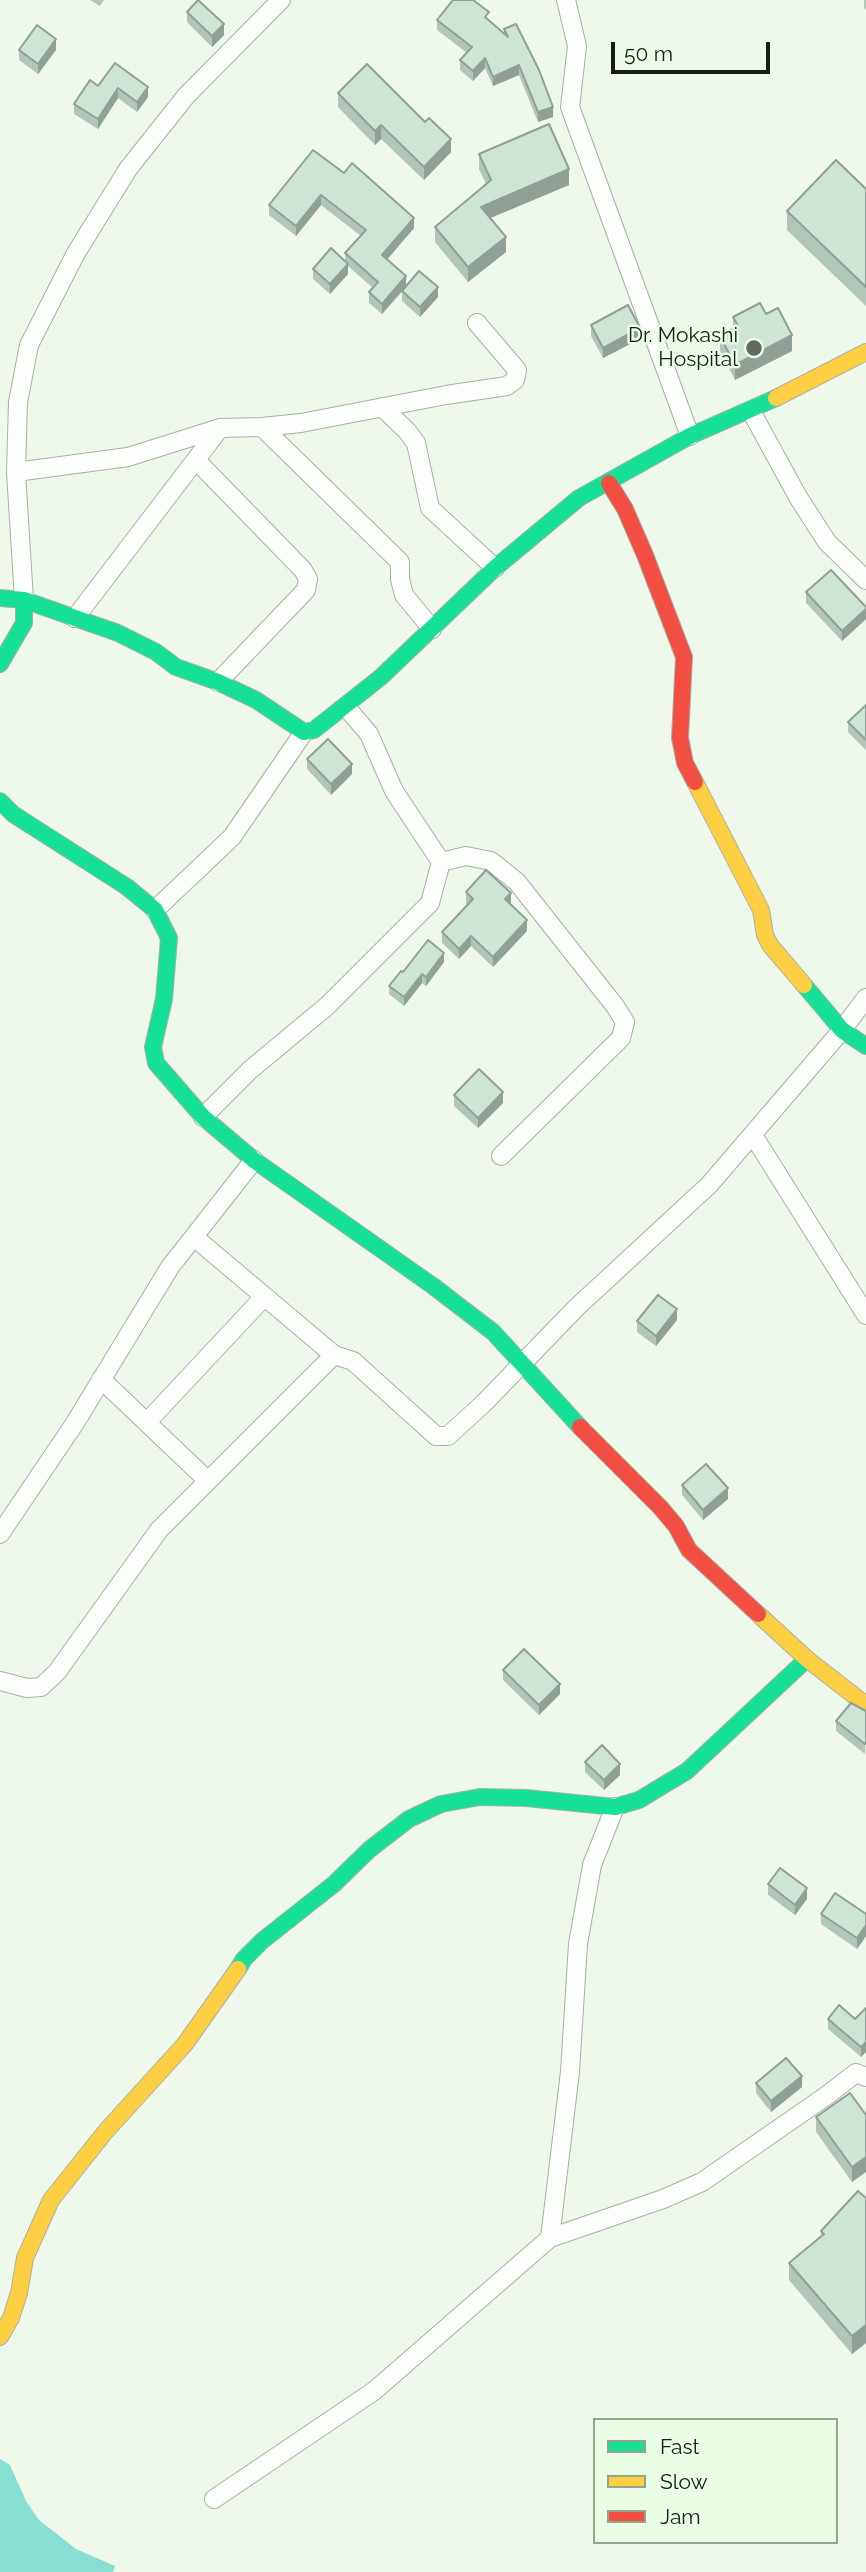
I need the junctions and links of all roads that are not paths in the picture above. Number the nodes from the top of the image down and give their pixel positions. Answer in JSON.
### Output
{"nodes":[{"id":1,"x":281,"y":0,"type":"edge"},
{"id":2,"x":566,"y":0,"type":"edge"},
{"id":3,"x":477,"y":323,"type":"dead end"},
{"id":4,"x":866,"y":352,"type":"edge"},
{"id":5,"x":382,"y":407,"type":"junction"},
{"id":6,"x":751,"y":411,"type":"junction"},
{"id":7,"x":262,"y":427,"type":"junction"},
{"id":8,"x":220,"y":428,"type":"junction"},
{"id":9,"x":690,"y":436,"type":"junction"},
{"id":10,"x":196,"y":460,"type":"junction"},
{"id":11,"x":16,"y":472,"type":"junction"},
{"id":12,"x":609,"y":484,"type":"junction"},
{"id":13,"x":495,"y":569,"type":"junction"},
{"id":14,"x":866,"y":580,"type":"edge"},
{"id":15,"x":0,"y":598,"type":"edge"},
{"id":16,"x":24,"y":600,"type":"junction"},
{"id":17,"x":75,"y":618,"type":"junction"},
{"id":18,"x":432,"y":629,"type":"junction"},
{"id":19,"x":0,"y":664,"type":"edge"},
{"id":20,"x":218,"y":682,"type":"junction"},
{"id":21,"x":346,"y":707,"type":"junction"},
{"id":22,"x":304,"y":732,"type":"junction"},
{"id":23,"x":0,"y":801,"type":"edge"},
{"id":24,"x":441,"y":862,"type":"junction"},
{"id":25,"x":155,"y":910,"type":"junction"},
{"id":26,"x":866,"y":998,"type":"edge"},
{"id":27,"x":842,"y":1030,"type":"junction"},
{"id":28,"x":866,"y":1046,"type":"edge"},
{"id":29,"x":203,"y":1117,"type":"junction"},
{"id":30,"x":753,"y":1135,"type":"junction"},
{"id":31,"x":501,"y":1156,"type":"dead end"},
{"id":32,"x":254,"y":1160,"type":"junction"},
{"id":33,"x":194,"y":1237,"type":"junction"},
{"id":34,"x":264,"y":1297,"type":"junction"},
{"id":35,"x":866,"y":1315,"type":"edge"},
{"id":36,"x":334,"y":1354,"type":"junction"},
{"id":37,"x":522,"y":1363,"type":"junction"},
{"id":38,"x":101,"y":1379,"type":"junction"},
{"id":39,"x":147,"y":1422,"type":"junction"},
{"id":40,"x":207,"y":1480,"type":"junction"},
{"id":41,"x":0,"y":1534,"type":"edge"},
{"id":42,"x":807,"y":1659,"type":"junction"},
{"id":43,"x":0,"y":1681,"type":"edge"},
{"id":44,"x":866,"y":1705,"type":"edge"},
{"id":45,"x":615,"y":1807,"type":"junction"},
{"id":46,"x":863,"y":2071,"type":"edge"},
{"id":47,"x":550,"y":2238,"type":"junction"},
{"id":48,"x":0,"y":2337,"type":"edge"},
{"id":49,"x":214,"y":2499,"type":"dead end"}],
"edges":[{"from":1,"to":11,"type":"street"},
{"from":2,"to":9,"type":"street"},
{"from":3,"to":5,"type":"street"},
{"from":4,"to":6,"type":"street"},
{"from":5,"to":7,"type":"street"},
{"from":5,"to":13,"type":"street"},
{"from":6,"to":9,"type":"street"},
{"from":6,"to":14,"type":"street"},
{"from":7,"to":8,"type":"street"},
{"from":7,"to":18,"type":"street"},
{"from":8,"to":10,"type":"street"},
{"from":8,"to":11,"type":"street"},
{"from":9,"to":12,"type":"street"},
{"from":10,"to":17,"type":"street"},
{"from":10,"to":20,"type":"street"},
{"from":11,"to":16,"type":"street"},
{"from":12,"to":13,"type":"street"},
{"from":12,"to":27,"type":"street"},
{"from":13,"to":18,"type":"street"},
{"from":15,"to":16,"type":"street"},
{"from":16,"to":17,"type":"street"},
{"from":16,"to":19,"type":"street"},
{"from":17,"to":20,"type":"street"},
{"from":18,"to":21,"type":"street"},
{"from":20,"to":22,"type":"street"},
{"from":21,"to":22,"type":"street"},
{"from":21,"to":24,"type":"street"},
{"from":22,"to":25,"type":"street"},
{"from":23,"to":25,"type":"street"},
{"from":24,"to":29,"type":"street"},
{"from":24,"to":31,"type":"street"},
{"from":25,"to":29,"type":"street"},
{"from":26,"to":27,"type":"street"},
{"from":27,"to":28,"type":"street"},
{"from":27,"to":30,"type":"street"},
{"from":29,"to":32,"type":"street"},
{"from":30,"to":35,"type":"street"},
{"from":30,"to":37,"type":"street"},
{"from":32,"to":33,"type":"street"},
{"from":32,"to":37,"type":"street"},
{"from":33,"to":34,"type":"street"},
{"from":33,"to":38,"type":"street"},
{"from":34,"to":36,"type":"street"},
{"from":34,"to":39,"type":"street"},
{"from":36,"to":37,"type":"street"},
{"from":36,"to":40,"type":"street"},
{"from":37,"to":42,"type":"street"},
{"from":38,"to":39,"type":"street"},
{"from":38,"to":41,"type":"street"},
{"from":39,"to":40,"type":"street"},
{"from":40,"to":43,"type":"street"},
{"from":42,"to":44,"type":"street"},
{"from":42,"to":45,"type":"street"},
{"from":45,"to":47,"type":"street"},
{"from":45,"to":48,"type":"street"},
{"from":46,"to":47,"type":"street"},
{"from":47,"to":49,"type":"street"}]}
